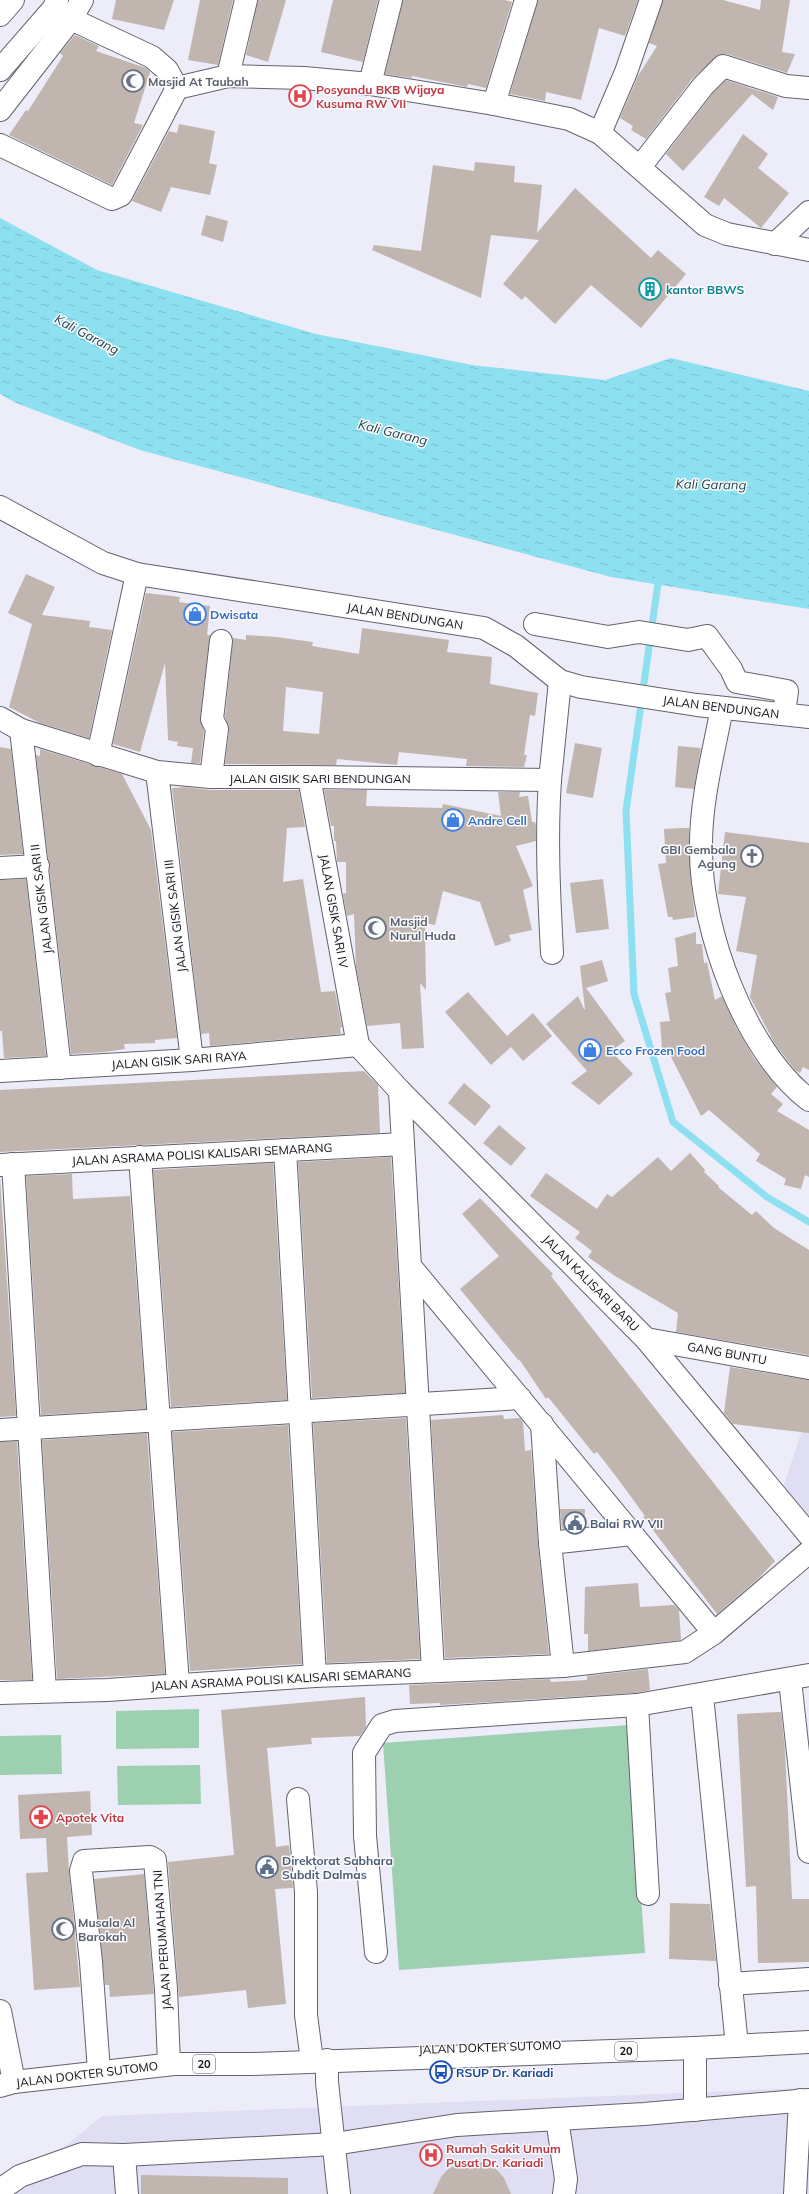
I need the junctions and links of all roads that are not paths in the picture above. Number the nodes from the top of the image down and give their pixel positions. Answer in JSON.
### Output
{"nodes":[{"id":1,"x":13,"y":0,"type":"edge"},
{"id":2,"x":57,"y":0,"type":"edge"},
{"id":3,"x":82,"y":0,"type":"edge"},
{"id":4,"x":246,"y":0,"type":"edge"},
{"id":5,"x":391,"y":0,"type":"edge"},
{"id":6,"x":526,"y":0,"type":"edge"},
{"id":7,"x":651,"y":0,"type":"edge"},
{"id":8,"x":0,"y":16,"type":"edge"},
{"id":9,"x":72,"y":19,"type":"junction"},
{"id":10,"x":0,"y":70,"type":"edge"},
{"id":11,"x":228,"y":76,"type":"junction"},
{"id":12,"x":370,"y":84,"type":"junction"},
{"id":13,"x":177,"y":88,"type":"junction"},
{"id":14,"x":809,"y":88,"type":"edge"},
{"id":15,"x":494,"y":104,"type":"junction"},
{"id":16,"x":0,"y":110,"type":"edge"},
{"id":17,"x":600,"y":133,"type":"junction"},
{"id":18,"x":0,"y":145,"type":"edge"},
{"id":19,"x":640,"y":167,"type":"junction"},
{"id":20,"x":809,"y":212,"type":"edge"},
{"id":21,"x":775,"y":244,"type":"junction"},
{"id":22,"x":809,"y":250,"type":"edge"},
{"id":23,"x":0,"y":507,"type":"edge"},
{"id":24,"x":137,"y":574,"type":"junction"},
{"id":25,"x":535,"y":624,"type":"dead end"},
{"id":26,"x":221,"y":641,"type":"dead end"},
{"id":27,"x":560,"y":682,"type":"junction"},
{"id":28,"x":722,"y":708,"type":"junction"},
{"id":29,"x":784,"y":714,"type":"junction"},
{"id":30,"x":809,"y":717,"type":"edge"},
{"id":31,"x":0,"y":718,"type":"edge"},
{"id":32,"x":21,"y":730,"type":"junction"},
{"id":33,"x":98,"y":755,"type":"junction"},
{"id":34,"x":157,"y":772,"type":"junction"},
{"id":35,"x":211,"y":777,"type":"junction"},
{"id":36,"x":309,"y":777,"type":"junction"},
{"id":37,"x":550,"y":780,"type":"junction"},
{"id":38,"x":38,"y":866,"type":"junction"},
{"id":39,"x":0,"y":868,"type":"edge"},
{"id":40,"x":552,"y":953,"type":"dead end"},
{"id":41,"x":358,"y":1045,"type":"junction"},
{"id":42,"x":192,"y":1060,"type":"junction"},
{"id":43,"x":60,"y":1068,"type":"junction"},
{"id":44,"x":0,"y":1071,"type":"edge"},
{"id":45,"x":400,"y":1091,"type":"junction"},
{"id":46,"x":809,"y":1100,"type":"edge"},
{"id":47,"x":403,"y":1144,"type":"junction"},
{"id":48,"x":285,"y":1150,"type":"junction"},
{"id":49,"x":140,"y":1157,"type":"junction"},
{"id":50,"x":6,"y":1164,"type":"edge"},
{"id":51,"x":410,"y":1266,"type":"junction"},
{"id":52,"x":646,"y":1339,"type":"junction"},
{"id":53,"x":809,"y":1368,"type":"edge"},
{"id":54,"x":520,"y":1398,"type":"junction"},
{"id":55,"x":418,"y":1404,"type":"junction"},
{"id":56,"x":300,"y":1411,"type":"junction"},
{"id":57,"x":159,"y":1420,"type":"junction"},
{"id":58,"x":542,"y":1424,"type":"junction"},
{"id":59,"x":28,"y":1428,"type":"junction"},
{"id":60,"x":0,"y":1430,"type":"edge"},
{"id":61,"x":632,"y":1534,"type":"junction"},
{"id":62,"x":809,"y":1535,"type":"edge"},
{"id":63,"x":550,"y":1543,"type":"junction"},
{"id":64,"x":809,"y":1552,"type":"edge"},
{"id":65,"x":714,"y":1633,"type":"junction"},
{"id":66,"x":563,"y":1666,"type":"junction"},
{"id":67,"x":433,"y":1671,"type":"junction"},
{"id":68,"x":315,"y":1676,"type":"junction"},
{"id":69,"x":799,"y":1677,"type":"edge"},
{"id":70,"x":178,"y":1684,"type":"junction"},
{"id":71,"x":45,"y":1691,"type":"junction"},
{"id":72,"x":0,"y":1693,"type":"edge"},
{"id":73,"x":702,"y":1695,"type":"junction"},
{"id":74,"x":637,"y":1705,"type":"junction"},
{"id":75,"x":298,"y":1799,"type":"dead end"},
{"id":76,"x":809,"y":1852,"type":"edge"},
{"id":77,"x":648,"y":1894,"type":"dead end"},
{"id":78,"x":376,"y":1952,"type":"dead end"},
{"id":79,"x":809,"y":1979,"type":"edge"},
{"id":80,"x":730,"y":1984,"type":"junction"},
{"id":81,"x":0,"y":2011,"type":"edge"},
{"id":82,"x":809,"y":2034,"type":"edge"},
{"id":83,"x":736,"y":2042,"type":"junction"},
{"id":84,"x":809,"y":2042,"type":"edge"},
{"id":85,"x":695,"y":2048,"type":"junction"},
{"id":86,"x":317,"y":2059,"type":"junction"},
{"id":87,"x":171,"y":2064,"type":"junction"},
{"id":88,"x":99,"y":2071,"type":"junction"},
{"id":89,"x":7,"y":2084,"type":"edge"},
{"id":90,"x":805,"y":2100,"type":"edge"},
{"id":91,"x":695,"y":2110,"type":"junction"},
{"id":92,"x":557,"y":2119,"type":"junction"},
{"id":93,"x":334,"y":2144,"type":"junction"},
{"id":94,"x":124,"y":2155,"type":"junction"},
{"id":95,"x":0,"y":2190,"type":"edge"},
{"id":96,"x":127,"y":2194,"type":"edge"},
{"id":97,"x":339,"y":2194,"type":"edge"},
{"id":98,"x":564,"y":2194,"type":"edge"},
{"id":99,"x":795,"y":2194,"type":"edge"}],
"edges":[{"from":1,"to":8,"type":"main road"},
{"from":2,"to":10,"type":"main road"},
{"from":3,"to":9,"type":"main road"},
{"from":4,"to":11,"type":"main road"},
{"from":5,"to":12,"type":"main road"},
{"from":6,"to":15,"type":"main road"},
{"from":7,"to":17,"type":"main road"},
{"from":9,"to":13,"type":"main road"},
{"from":9,"to":16,"type":"main road"},
{"from":11,"to":12,"type":"main road"},
{"from":11,"to":13,"type":"main road"},
{"from":12,"to":15,"type":"main road"},
{"from":13,"to":18,"type":"main road"},
{"from":14,"to":19,"type":"main road"},
{"from":15,"to":17,"type":"main road"},
{"from":17,"to":19,"type":"main road"},
{"from":19,"to":21,"type":"main road"},
{"from":20,"to":21,"type":"main road"},
{"from":21,"to":22,"type":"main road"},
{"from":23,"to":24,"type":"main road","name":"JALAN BENDUNGAN"},
{"from":24,"to":27,"type":"main road","name":"JALAN BENDUNGAN"},
{"from":24,"to":33,"type":"main road"},
{"from":25,"to":29,"type":"main road"},
{"from":26,"to":35,"type":"main road"},
{"from":27,"to":28,"type":"main road","name":"JALAN BENDUNGAN"},
{"from":27,"to":37,"type":"main road"},
{"from":28,"to":29,"type":"main road","name":"JALAN BENDUNGAN"},
{"from":28,"to":46,"type":"main road"},
{"from":29,"to":30,"type":"main road","name":"JALAN BENDUNGAN"},
{"from":31,"to":32,"type":"main road","name":"JALAN GISIK SARI BENDUNGAN"},
{"from":32,"to":33,"type":"main road","name":"JALAN GISIK SARI BENDUNGAN"},
{"from":32,"to":38,"type":"main road","name":"JALAN GISIK SARI II"},
{"from":33,"to":34,"type":"main road","name":"JALAN GISIK SARI BENDUNGAN"},
{"from":34,"to":35,"type":"main road","name":"JALAN GISIK SARI BENDUNGAN"},
{"from":34,"to":42,"type":"main road","name":"JALAN GISIK SARI III"},
{"from":35,"to":36,"type":"main road","name":"JALAN GISIK SARI BENDUNGAN"},
{"from":36,"to":37,"type":"main road","name":"JALAN GISIK SARI BENDUNGAN"},
{"from":36,"to":41,"type":"main road","name":"JALAN GISIK SARI IV"},
{"from":37,"to":40,"type":"main road"},
{"from":38,"to":39,"type":"main road"},
{"from":38,"to":43,"type":"main road","name":"JALAN GISIK SARI II"},
{"from":41,"to":42,"type":"main road","name":"JALAN GISIK SARI RAYA"},
{"from":41,"to":45,"type":"main road","name":"JALAN KALISARI BARU"},
{"from":42,"to":43,"type":"main road","name":"JALAN GISIK SARI RAYA"},
{"from":43,"to":44,"type":"main road","name":"JALAN GISIK SARI RAYA"},
{"from":45,"to":47,"type":"main road"},
{"from":45,"to":52,"type":"main road","name":"JALAN KALISARI BARU"},
{"from":47,"to":48,"type":"main road","name":"JALAN ASRAMA POLISI KALISARI SEMARANG"},
{"from":47,"to":51,"type":"main road"},
{"from":48,"to":49,"type":"main road","name":"JALAN ASRAMA POLISI KALISARI SEMARANG"},
{"from":48,"to":56,"type":"main road"},
{"from":49,"to":50,"type":"main road","name":"JALAN ASRAMA POLISI KALISARI SEMARANG"},
{"from":49,"to":57,"type":"main road"},
{"from":50,"to":59,"type":"main road"},
{"from":51,"to":54,"type":"main road"},
{"from":51,"to":55,"type":"main road"},
{"from":52,"to":53,"type":"main road","name":"GANG BUNTU"},
{"from":52,"to":62,"type":"main road","name":"JALAN KALISARI BARU"},
{"from":54,"to":55,"type":"main road"},
{"from":54,"to":58,"type":"main road"},
{"from":55,"to":56,"type":"main road"},
{"from":55,"to":67,"type":"main road"},
{"from":56,"to":57,"type":"main road"},
{"from":56,"to":68,"type":"main road"},
{"from":57,"to":59,"type":"main road"},
{"from":57,"to":70,"type":"main road"},
{"from":58,"to":61,"type":"main road"},
{"from":58,"to":63,"type":"main road"},
{"from":59,"to":60,"type":"main road"},
{"from":59,"to":71,"type":"main road"},
{"from":61,"to":63,"type":"main road"},
{"from":61,"to":65,"type":"main road"},
{"from":63,"to":66,"type":"main road"},
{"from":64,"to":65,"type":"main road","name":"JALAN ASRAMA POLISI KALISARI SEMARANG"},
{"from":65,"to":66,"type":"main road","name":"JALAN ASRAMA POLISI KALISARI SEMARANG"},
{"from":66,"to":67,"type":"main road","name":"JALAN ASRAMA POLISI KALISARI SEMARANG"},
{"from":67,"to":68,"type":"main road","name":"JALAN ASRAMA POLISI KALISARI SEMARANG"},
{"from":68,"to":70,"type":"main road","name":"JALAN ASRAMA POLISI KALISARI SEMARANG"},
{"from":69,"to":73,"type":"main road"},
{"from":69,"to":76,"type":"main road"},
{"from":70,"to":71,"type":"main road","name":"JALAN ASRAMA POLISI KALISARI SEMARANG"},
{"from":71,"to":72,"type":"main road","name":"JALAN ASRAMA POLISI KALISARI SEMARANG"},
{"from":73,"to":74,"type":"main road"},
{"from":73,"to":80,"type":"main road"},
{"from":74,"to":77,"type":"main road"},
{"from":74,"to":78,"type":"main road"},
{"from":75,"to":86,"type":"main road"},
{"from":79,"to":80,"type":"main road"},
{"from":80,"to":83,"type":"main road"},
{"from":81,"to":89,"type":"main road"},
{"from":82,"to":83,"type":"main road","name":"JALAN DOKTER SUTOMO"},
{"from":83,"to":84,"type":"main road","name":"JALAN DOKTER SUTOMO","number":"20"},
{"from":83,"to":85,"type":"main road","name":"JALAN DOKTER SUTOMO","number":"20"},
{"from":83,"to":86,"type":"main road","name":"JALAN DOKTER SUTOMO"},
{"from":85,"to":86,"type":"main road","name":"JALAN DOKTER SUTOMO","number":"20"},
{"from":85,"to":91,"type":"main road"},
{"from":86,"to":87,"type":"main road","name":"JALAN DOKTER SUTOMO","number":"20"},
{"from":86,"to":93,"type":"main road"},
{"from":87,"to":88,"type":"main road","name":"JALAN DOKTER SUTOMO","number":"20"},
{"from":87,"to":88,"type":"main road","name":"JALAN PERUMAHAN TNI"},
{"from":88,"to":89,"type":"main road","name":"JALAN DOKTER SUTOMO","number":"20"},
{"from":90,"to":91,"type":"main road"},
{"from":90,"to":99,"type":"main road"},
{"from":91,"to":92,"type":"main road"},
{"from":92,"to":93,"type":"main road"},
{"from":92,"to":98,"type":"main road"},
{"from":93,"to":94,"type":"main road"},
{"from":93,"to":97,"type":"main road"},
{"from":94,"to":95,"type":"main road"},
{"from":94,"to":96,"type":"main road"}]}
